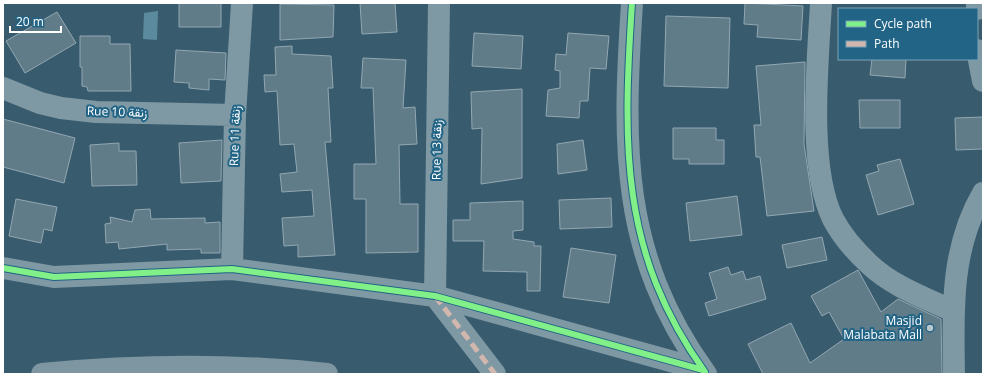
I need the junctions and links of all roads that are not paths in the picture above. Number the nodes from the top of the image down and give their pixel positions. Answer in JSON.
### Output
{"nodes":[{"id":1,"x":242,"y":3,"type":"edge"},
{"id":2,"x":439,"y":3,"type":"edge"},
{"id":3,"x":632,"y":3,"type":"edge"},
{"id":4,"x":821,"y":3,"type":"edge"},
{"id":5,"x":978,"y":55,"type":"edge"},
{"id":6,"x":983,"y":81,"type":"edge"},
{"id":7,"x":3,"y":88,"type":"edge"},
{"id":8,"x":235,"y":115,"type":"junction"},
{"id":9,"x":983,"y":194,"type":"edge"},
{"id":10,"x":3,"y":268,"type":"edge"},
{"id":11,"x":232,"y":269,"type":"junction"},
{"id":12,"x":435,"y":296,"type":"junction"},
{"id":13,"x":953,"y":312,"type":"junction"},
{"id":14,"x":704,"y":372,"type":"edge"},
{"id":15,"x":42,"y":374,"type":"edge"},
{"id":16,"x":327,"y":374,"type":"edge"},
{"id":17,"x":495,"y":374,"type":"edge"},
{"id":18,"x":954,"y":374,"type":"edge"}],
"edges":[{"from":1,"to":8,"type":"street","name":"Rue 11 زنقة"},
{"from":2,"to":12,"type":"street","name":"Rue 13 زنقة"},
{"from":3,"to":14,"type":"street"},
{"from":4,"to":13,"type":"street"},
{"from":5,"to":6,"type":"street"},
{"from":7,"to":8,"type":"street","name":"Rue 10 زنقة"},
{"from":8,"to":11,"type":"street","name":"Rue 11 زنقة"},
{"from":9,"to":13,"type":"street"},
{"from":10,"to":11,"type":"street"},
{"from":11,"to":12,"type":"street"},
{"from":12,"to":14,"type":"street"},
{"from":12,"to":17,"type":"street"},
{"from":13,"to":18,"type":"street"},
{"from":15,"to":16,"type":"main road"}]}
